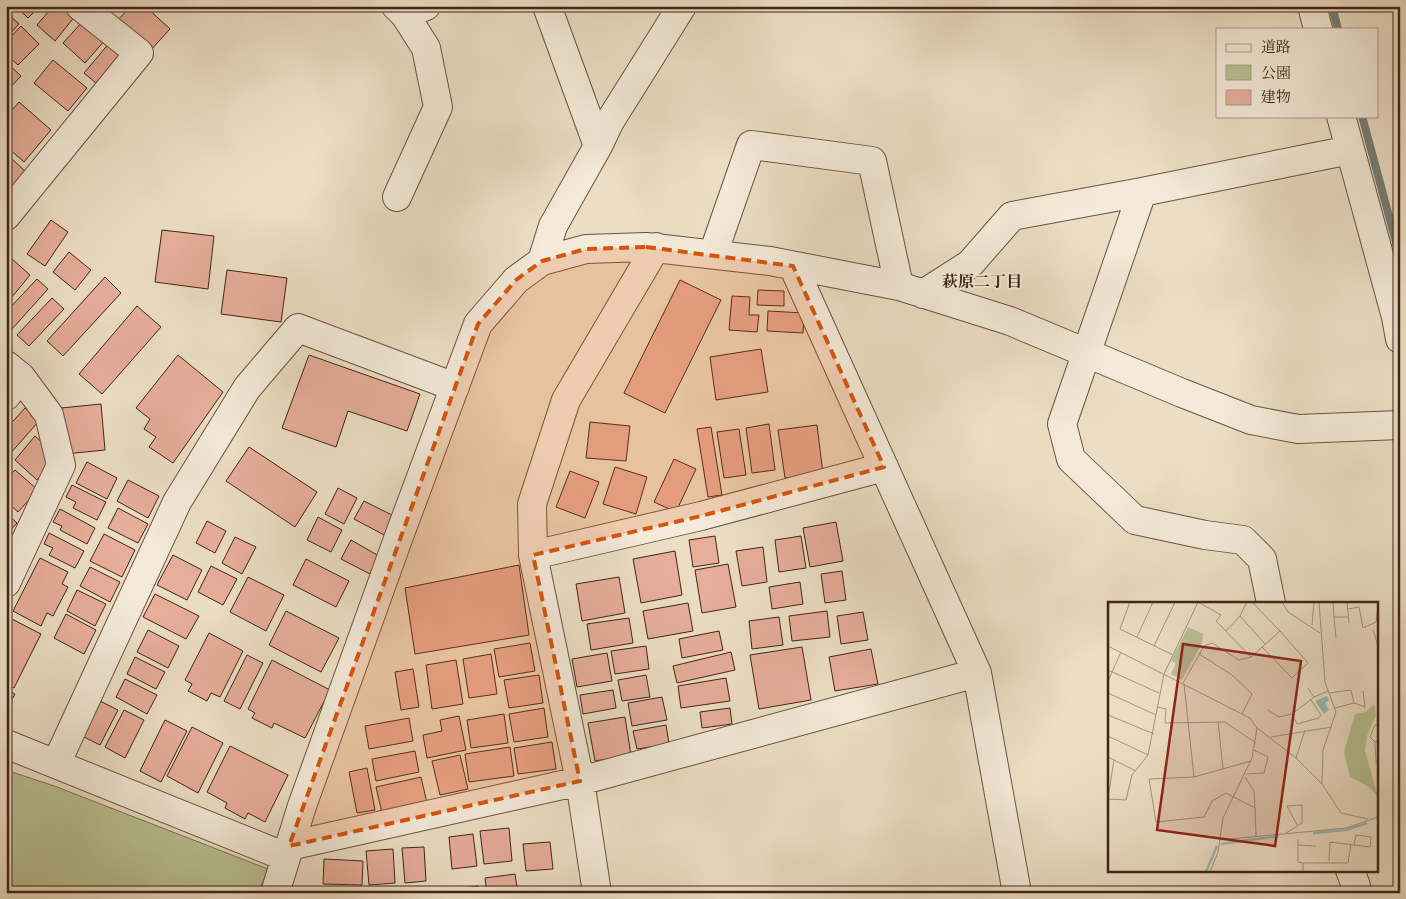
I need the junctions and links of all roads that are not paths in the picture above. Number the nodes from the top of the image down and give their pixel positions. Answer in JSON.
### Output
{"nodes":[{"id":1,"x":80,"y":6,"type":"edge"},
{"id":2,"x":547,"y":6,"type":"edge"},
{"id":3,"x":682,"y":6,"type":"edge"},
{"id":4,"x":1312,"y":6,"type":"edge"},
{"id":5,"x":409,"y":9,"type":"edge"},
{"id":6,"x":1318,"y":28,"type":"edge"},
{"id":7,"x":1342,"y":118,"type":"edge"},
{"id":8,"x":598,"y":146,"type":"junction"},
{"id":9,"x":1350,"y":150,"type":"junction"},
{"id":10,"x":1142,"y":192,"type":"junction"},
{"id":11,"x":397,"y":197,"type":"dead end"},
{"id":12,"x":6,"y":216,"type":"edge"},
{"id":13,"x":656,"y":247,"type":"junction"},
{"id":14,"x":713,"y":254,"type":"junction"},
{"id":15,"x":542,"y":261,"type":"junction"},
{"id":16,"x":793,"y":266,"type":"junction"},
{"id":17,"x":911,"y":290,"type":"junction"},
{"id":18,"x":1400,"y":339,"type":"edge"},
{"id":19,"x":1087,"y":353,"type":"junction"},
{"id":20,"x":11,"y":379,"type":"edge"},
{"id":21,"x":455,"y":387,"type":"junction"},
{"id":22,"x":1400,"y":425,"type":"edge"},
{"id":23,"x":884,"y":467,"type":"junction"},
{"id":24,"x":533,"y":555,"type":"junction"},
{"id":25,"x":6,"y":583,"type":"edge"},
{"id":26,"x":1271,"y":602,"type":"edge"},
{"id":27,"x":977,"y":673,"type":"junction"},
{"id":28,"x":6,"y":744,"type":"edge"},
{"id":29,"x":56,"y":764,"type":"junction"},
{"id":30,"x":580,"y":780,"type":"junction"},
{"id":31,"x":288,"y":852,"type":"junction"},
{"id":32,"x":1351,"y":872,"type":"edge"},
{"id":33,"x":274,"y":893,"type":"edge"},
{"id":34,"x":597,"y":893,"type":"edge"},
{"id":35,"x":1017,"y":893,"type":"edge"},
{"id":36,"x":1355,"y":893,"type":"edge"}],
"edges":[{"from":1,"to":12,"type":"street"},
{"from":2,"to":8,"type":"street"},
{"from":3,"to":8,"type":"street"},
{"from":4,"to":6,"type":"street"},
{"from":5,"to":11,"type":"street"},
{"from":7,"to":9,"type":"street"},
{"from":8,"to":15,"type":"street"},
{"from":9,"to":10,"type":"street"},
{"from":9,"to":18,"type":"street"},
{"from":10,"to":17,"type":"street"},
{"from":10,"to":19,"type":"street"},
{"from":13,"to":14,"type":"street"},
{"from":13,"to":15,"type":"street"},
{"from":13,"to":24,"type":"street"},
{"from":14,"to":16,"type":"street"},
{"from":14,"to":17,"type":"street"},
{"from":15,"to":21,"type":"street"},
{"from":16,"to":17,"type":"street"},
{"from":16,"to":23,"type":"street"},
{"from":17,"to":19,"type":"street"},
{"from":19,"to":22,"type":"street"},
{"from":19,"to":26,"type":"street"},
{"from":20,"to":25,"type":"street"},
{"from":21,"to":29,"type":"street"},
{"from":21,"to":31,"type":"street"},
{"from":23,"to":24,"type":"street"},
{"from":23,"to":27,"type":"street"},
{"from":24,"to":30,"type":"street"},
{"from":27,"to":30,"type":"street"},
{"from":27,"to":35,"type":"street"},
{"from":28,"to":29,"type":"street"},
{"from":29,"to":31,"type":"street"},
{"from":30,"to":31,"type":"street"},
{"from":30,"to":34,"type":"street"},
{"from":31,"to":33,"type":"street"},
{"from":32,"to":36,"type":"street"}]}
